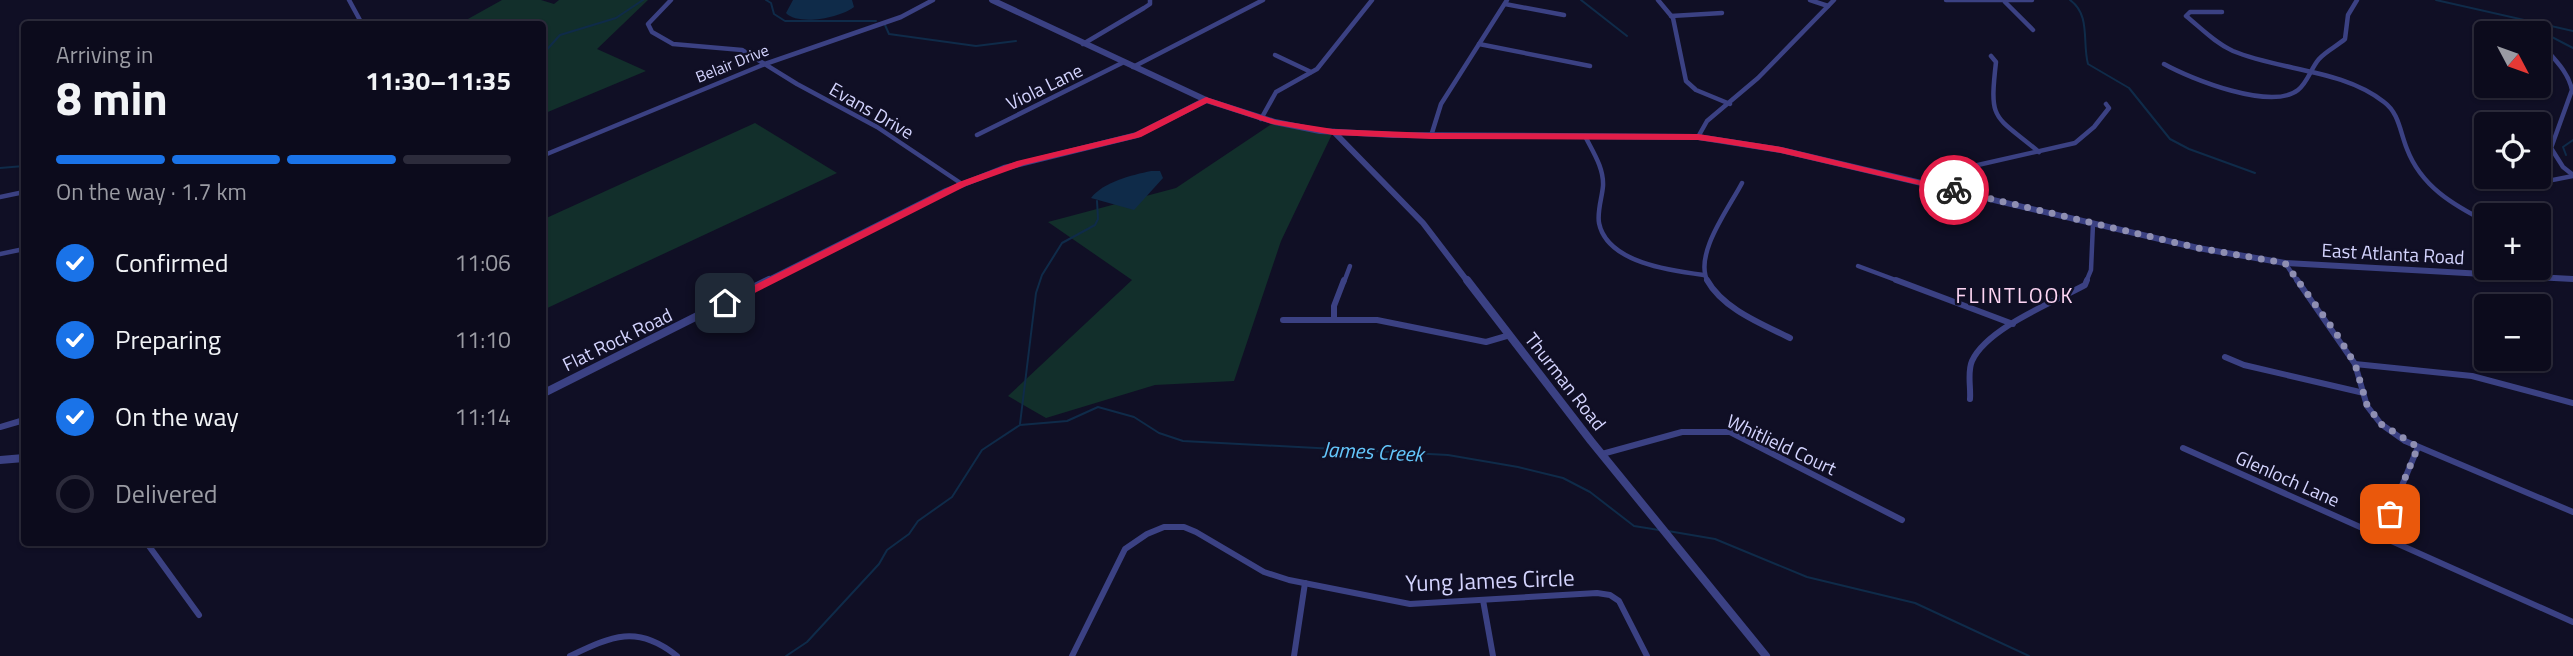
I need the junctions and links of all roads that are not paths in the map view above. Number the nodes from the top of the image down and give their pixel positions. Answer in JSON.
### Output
{"nodes":[{"id":1,"x":349,"y":0,"type":"edge"},
{"id":2,"x":671,"y":0,"type":"edge"},
{"id":3,"x":933,"y":0,"type":"edge"},
{"id":4,"x":992,"y":0,"type":"edge"},
{"id":5,"x":1150,"y":0,"type":"edge"},
{"id":6,"x":1263,"y":0,"type":"edge"},
{"id":7,"x":1372,"y":0,"type":"edge"},
{"id":8,"x":1658,"y":0,"type":"edge"},
{"id":9,"x":1810,"y":0,"type":"edge"},
{"id":10,"x":1833,"y":0,"type":"edge"},
{"id":11,"x":1945,"y":0,"type":"edge"},
{"id":12,"x":2032,"y":0,"type":"edge"},
{"id":13,"x":2357,"y":0,"type":"edge"},
{"id":14,"x":1506,"y":2,"type":"edge"},
{"id":15,"x":2005,"y":2,"type":"edge"},
{"id":16,"x":1828,"y":6,"type":"junction"},
{"id":17,"x":1722,"y":12,"type":"dead end"},
{"id":18,"x":2222,"y":12,"type":"dead end"},
{"id":19,"x":1564,"y":15,"type":"dead end"},
{"id":20,"x":1671,"y":16,"type":"junction"},
{"id":21,"x":360,"y":21,"type":"edge"},
{"id":22,"x":2033,"y":30,"type":"dead end"},
{"id":23,"x":1083,"y":44,"type":"junction"},
{"id":24,"x":1479,"y":44,"type":"junction"},
{"id":25,"x":1275,"y":55,"type":"dead end"},
{"id":26,"x":1991,"y":57,"type":"dead end"},
{"id":27,"x":2552,"y":57,"type":"edge"},
{"id":28,"x":1122,"y":63,"type":"junction"},
{"id":29,"x":765,"y":64,"type":"junction"},
{"id":30,"x":2164,"y":64,"type":"dead end"},
{"id":31,"x":1590,"y":66,"type":"dead end"},
{"id":32,"x":1133,"y":67,"type":"junction"},
{"id":33,"x":1311,"y":72,"type":"junction"},
{"id":34,"x":2310,"y":74,"type":"junction"},
{"id":35,"x":1206,"y":100,"type":"junction"},
{"id":36,"x":1730,"y":104,"type":"junction"},
{"id":37,"x":2106,"y":104,"type":"dead end"},
{"id":38,"x":1261,"y":119,"type":"junction"},
{"id":39,"x":1333,"y":132,"type":"junction"},
{"id":40,"x":977,"y":135,"type":"dead end"},
{"id":41,"x":1431,"y":136,"type":"junction"},
{"id":42,"x":1586,"y":136,"type":"junction"},
{"id":43,"x":1698,"y":137,"type":"junction"},
{"id":44,"x":2039,"y":152,"type":"junction"},
{"id":45,"x":546,"y":154,"type":"edge"},
{"id":46,"x":2573,"y":176,"type":"edge"},
{"id":47,"x":2551,"y":178,"type":"edge"},
{"id":48,"x":1742,"y":183,"type":"dead end"},
{"id":49,"x":962,"y":184,"type":"junction"},
{"id":50,"x":1952,"y":190,"type":"junction"},
{"id":51,"x":21,"y":193,"type":"edge"},
{"id":52,"x":0,"y":197,"type":"edge"},
{"id":53,"x":2474,"y":216,"type":"edge"},
{"id":54,"x":2093,"y":224,"type":"junction"},
{"id":55,"x":21,"y":250,"type":"edge"},
{"id":56,"x":0,"y":254,"type":"edge"},
{"id":57,"x":2285,"y":263,"type":"junction"},
{"id":58,"x":1350,"y":266,"type":"dead end"},
{"id":59,"x":1858,"y":266,"type":"dead end"},
{"id":60,"x":2474,"y":272,"type":"edge"},
{"id":61,"x":1704,"y":275,"type":"junction"},
{"id":62,"x":2551,"y":276,"type":"edge"},
{"id":63,"x":2573,"y":279,"type":"edge"},
{"id":64,"x":1334,"y":319,"type":"junction"},
{"id":65,"x":1283,"y":320,"type":"dead end"},
{"id":66,"x":2013,"y":324,"type":"junction"},
{"id":67,"x":1510,"y":335,"type":"junction"},
{"id":68,"x":1790,"y":338,"type":"dead end"},
{"id":69,"x":2225,"y":357,"type":"dead end"},
{"id":70,"x":2355,"y":364,"type":"junction"},
{"id":71,"x":546,"y":392,"type":"edge"},
{"id":72,"x":2364,"y":393,"type":"junction"},
{"id":73,"x":1970,"y":399,"type":"dead end"},
{"id":74,"x":2573,"y":402,"type":"edge"},
{"id":75,"x":21,"y":421,"type":"edge"},
{"id":76,"x":0,"y":427,"type":"edge"},
{"id":77,"x":2418,"y":447,"type":"junction"},
{"id":78,"x":2183,"y":448,"type":"dead end"},
{"id":79,"x":1602,"y":454,"type":"junction"},
{"id":80,"x":21,"y":458,"type":"edge"},
{"id":81,"x":0,"y":460,"type":"edge"},
{"id":82,"x":2573,"y":512,"type":"edge"},
{"id":83,"x":1902,"y":520,"type":"dead end"},
{"id":84,"x":2381,"y":536,"type":"junction"},
{"id":85,"x":149,"y":546,"type":"edge"},
{"id":86,"x":1305,"y":583,"type":"junction"},
{"id":87,"x":1483,"y":600,"type":"junction"},
{"id":88,"x":198,"y":615,"type":"dead end"},
{"id":89,"x":2573,"y":622,"type":"edge"},
{"id":90,"x":570,"y":656,"type":"edge"},
{"id":91,"x":677,"y":656,"type":"edge"},
{"id":92,"x":1072,"y":656,"type":"edge"},
{"id":93,"x":1294,"y":656,"type":"edge"},
{"id":94,"x":1493,"y":656,"type":"edge"},
{"id":95,"x":1647,"y":656,"type":"edge"},
{"id":96,"x":1766,"y":656,"type":"edge"}],
"edges":[{"from":1,"to":21,"type":"street"},
{"from":2,"to":29,"type":"street","name":"Evans Drive"},
{"from":3,"to":29,"type":"street","name":"Belair Drive"},
{"from":4,"to":23,"type":"street","name":"East Atlanta Road"},
{"from":5,"to":23,"type":"street"},
{"from":6,"to":32,"type":"street"},
{"from":7,"to":33,"type":"street"},
{"from":8,"to":20,"type":"street"},
{"from":9,"to":16,"type":"street"},
{"from":10,"to":16,"type":"street"},
{"from":11,"to":15,"type":"street"},
{"from":12,"to":15,"type":"street"},
{"from":13,"to":34,"type":"street"},
{"from":14,"to":19,"type":"street"},
{"from":14,"to":24,"type":"street"},
{"from":15,"to":22,"type":"street"},
{"from":16,"to":36,"type":"street"},
{"from":17,"to":20,"type":"street"},
{"from":18,"to":34,"type":"street"},
{"from":20,"to":36,"type":"street"},
{"from":23,"to":28,"type":"street","name":"East Atlanta Road"},
{"from":24,"to":31,"type":"street"},
{"from":24,"to":41,"type":"street"},
{"from":25,"to":33,"type":"street"},
{"from":26,"to":44,"type":"street"},
{"from":27,"to":46,"type":"street"},
{"from":28,"to":32,"type":"street","name":"East Atlanta Road"},
{"from":28,"to":40,"type":"street","name":"Viola Lane"},
{"from":29,"to":45,"type":"street","name":"Belair Drive"},
{"from":29,"to":49,"type":"street","name":"Evans Drive"},
{"from":30,"to":34,"type":"street"},
{"from":32,"to":35,"type":"street","name":"East Atlanta Road"},
{"from":33,"to":38,"type":"street"},
{"from":34,"to":53,"type":"street"},
{"from":35,"to":38,"type":"street","name":"East Atlanta Road"},
{"from":35,"to":49,"type":"street","name":"Flat Rock Road"},
{"from":36,"to":43,"type":"street"},
{"from":37,"to":44,"type":"street"},
{"from":38,"to":39,"type":"street","name":"East Atlanta Road"},
{"from":39,"to":41,"type":"street","name":"East Atlanta Road"},
{"from":39,"to":67,"type":"street","name":"Thurman Road"},
{"from":41,"to":42,"type":"street","name":"East Atlanta Road"},
{"from":42,"to":43,"type":"street","name":"East Atlanta Road"},
{"from":42,"to":61,"type":"street"},
{"from":43,"to":50,"type":"street","name":"East Atlanta Road"},
{"from":44,"to":50,"type":"street"},
{"from":46,"to":47,"type":"street"},
{"from":48,"to":61,"type":"street"},
{"from":49,"to":71,"type":"street","name":"Flat Rock Road"},
{"from":50,"to":54,"type":"street","name":"East Atlanta Road"},
{"from":51,"to":52,"type":"street"},
{"from":54,"to":57,"type":"street","name":"East Atlanta Road"},
{"from":54,"to":66,"type":"street"},
{"from":55,"to":56,"type":"street"},
{"from":57,"to":60,"type":"street","name":"East Atlanta Road"},
{"from":57,"to":70,"type":"street"},
{"from":58,"to":64,"type":"street"},
{"from":59,"to":66,"type":"street"},
{"from":61,"to":68,"type":"street"},
{"from":62,"to":63,"type":"street","name":"East Atlanta Road"},
{"from":64,"to":65,"type":"street"},
{"from":64,"to":67,"type":"street"},
{"from":66,"to":73,"type":"street"},
{"from":67,"to":79,"type":"street","name":"Thurman Road"},
{"from":69,"to":72,"type":"street"},
{"from":70,"to":72,"type":"street"},
{"from":70,"to":74,"type":"street"},
{"from":72,"to":77,"type":"street"},
{"from":75,"to":76,"type":"street"},
{"from":77,"to":82,"type":"street"},
{"from":77,"to":84,"type":"street"},
{"from":78,"to":84,"type":"street","name":"Glenloch Lane"},
{"from":79,"to":83,"type":"street","name":"Whitlield Court"},
{"from":79,"to":96,"type":"street","name":"Thurman Road"},
{"from":80,"to":81,"type":"street"},
{"from":84,"to":89,"type":"street","name":"Glenloch Lane"},
{"from":85,"to":88,"type":"street"},
{"from":86,"to":87,"type":"street","name":"Yung James Circle"},
{"from":86,"to":92,"type":"street","name":"Yung James Circle"},
{"from":86,"to":93,"type":"street"},
{"from":87,"to":94,"type":"street"},
{"from":87,"to":95,"type":"street","name":"Yung James Circle"},
{"from":90,"to":91,"type":"street"}]}
